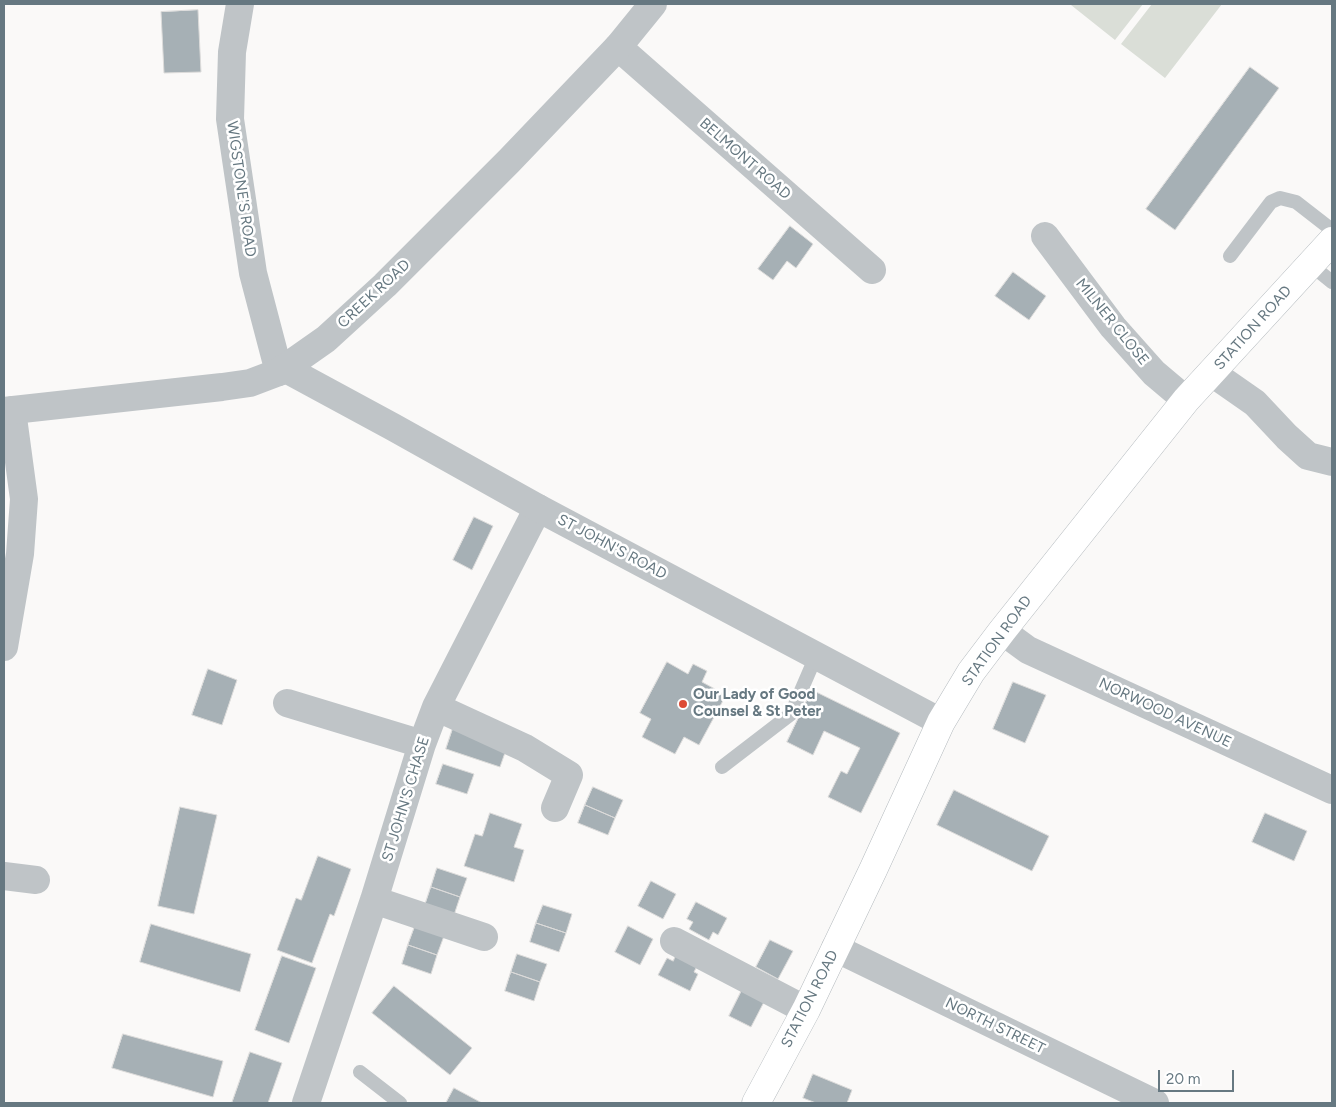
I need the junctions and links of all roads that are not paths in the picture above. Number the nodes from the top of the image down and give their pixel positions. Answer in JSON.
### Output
{"nodes":[{"id":1,"x":240,"y":4,"type":"edge"},
{"id":2,"x":653,"y":4,"type":"edge"},
{"id":3,"x":618,"y":47,"type":"junction"},
{"id":4,"x":1332,"y":230,"type":"edge"},
{"id":5,"x":1045,"y":236,"type":"dead end"},
{"id":6,"x":1332,"y":241,"type":"edge"},
{"id":7,"x":1230,"y":256,"type":"dead end"},
{"id":8,"x":1311,"y":265,"type":"junction"},
{"id":9,"x":872,"y":270,"type":"dead end"},
{"id":10,"x":1332,"y":282,"type":"edge"},
{"id":11,"x":282,"y":370,"type":"junction"},
{"id":12,"x":1212,"y":373,"type":"junction"},
{"id":13,"x":1186,"y":400,"type":"junction"},
{"id":14,"x":8,"y":410,"type":"edge"},
{"id":15,"x":1332,"y":462,"type":"edge"},
{"id":16,"x":538,"y":508,"type":"junction"},
{"id":17,"x":1002,"y":631,"type":"junction"},
{"id":18,"x":4,"y":647,"type":"edge"},
{"id":19,"x":816,"y":656,"type":"junction"},
{"id":20,"x":287,"y":703,"type":"dead end"},
{"id":21,"x":436,"y":707,"type":"junction"},
{"id":22,"x":941,"y":722,"type":"junction"},
{"id":23,"x":422,"y":744,"type":"junction"},
{"id":24,"x":722,"y":767,"type":"dead end"},
{"id":25,"x":1332,"y":790,"type":"edge"},
{"id":26,"x":555,"y":808,"type":"dead end"},
{"id":27,"x":4,"y":876,"type":"edge"},
{"id":28,"x":36,"y":880,"type":"dead end"},
{"id":29,"x":374,"y":900,"type":"junction"},
{"id":30,"x":484,"y":937,"type":"dead end"},
{"id":31,"x":674,"y":941,"type":"dead end"},
{"id":32,"x":835,"y":948,"type":"junction"},
{"id":33,"x":806,"y":1010,"type":"junction"},
{"id":34,"x":360,"y":1072,"type":"dead end"},
{"id":35,"x":306,"y":1103,"type":"edge"},
{"id":36,"x":400,"y":1103,"type":"edge"},
{"id":37,"x":756,"y":1103,"type":"edge"},
{"id":38,"x":1155,"y":1103,"type":"edge"}],
"edges":[{"from":1,"to":11,"type":"street","name":"WIGSTONE'S ROAD"},
{"from":2,"to":3,"type":"street","name":"CREEK ROAD"},
{"from":3,"to":9,"type":"street","name":"BELMONT ROAD"},
{"from":3,"to":11,"type":"street","name":"CREEK ROAD"},
{"from":4,"to":7,"type":"lane"},
{"from":5,"to":13,"type":"street","name":"MILNER CLOSE"},
{"from":6,"to":8,"type":"main road","name":"STATION ROAD"},
{"from":8,"to":10,"type":"lane"},
{"from":8,"to":12,"type":"main road","name":"STATION ROAD"},
{"from":11,"to":14,"type":"street","name":"CREEK ROAD"},
{"from":11,"to":16,"type":"street","name":"ST JOHN'S ROAD"},
{"from":12,"to":13,"type":"main road","name":"STATION ROAD"},
{"from":12,"to":15,"type":"street"},
{"from":13,"to":17,"type":"main road","name":"STATION ROAD"},
{"from":14,"to":18,"type":"street"},
{"from":16,"to":19,"type":"street","name":"ST JOHN'S ROAD"},
{"from":16,"to":21,"type":"street","name":"ST JOHN'S CHASE"},
{"from":17,"to":22,"type":"main road","name":"STATION ROAD"},
{"from":17,"to":25,"type":"street","name":"NORWOOD AVENUE"},
{"from":19,"to":22,"type":"street","name":"ST JOHN'S ROAD"},
{"from":19,"to":24,"type":"lane"},
{"from":20,"to":23,"type":"street"},
{"from":21,"to":23,"type":"street","name":"ST JOHN'S CHASE"},
{"from":21,"to":26,"type":"street"},
{"from":22,"to":32,"type":"main road","name":"STATION ROAD"},
{"from":23,"to":29,"type":"street","name":"ST JOHN'S CHASE"},
{"from":27,"to":28,"type":"street"},
{"from":29,"to":30,"type":"street"},
{"from":29,"to":35,"type":"street","name":"ST JOHN'S CHASE"},
{"from":31,"to":33,"type":"street"},
{"from":32,"to":33,"type":"main road","name":"STATION ROAD"},
{"from":32,"to":38,"type":"street","name":"NORTH STREET"},
{"from":33,"to":37,"type":"main road","name":"STATION ROAD"},
{"from":34,"to":36,"type":"lane"}]}
